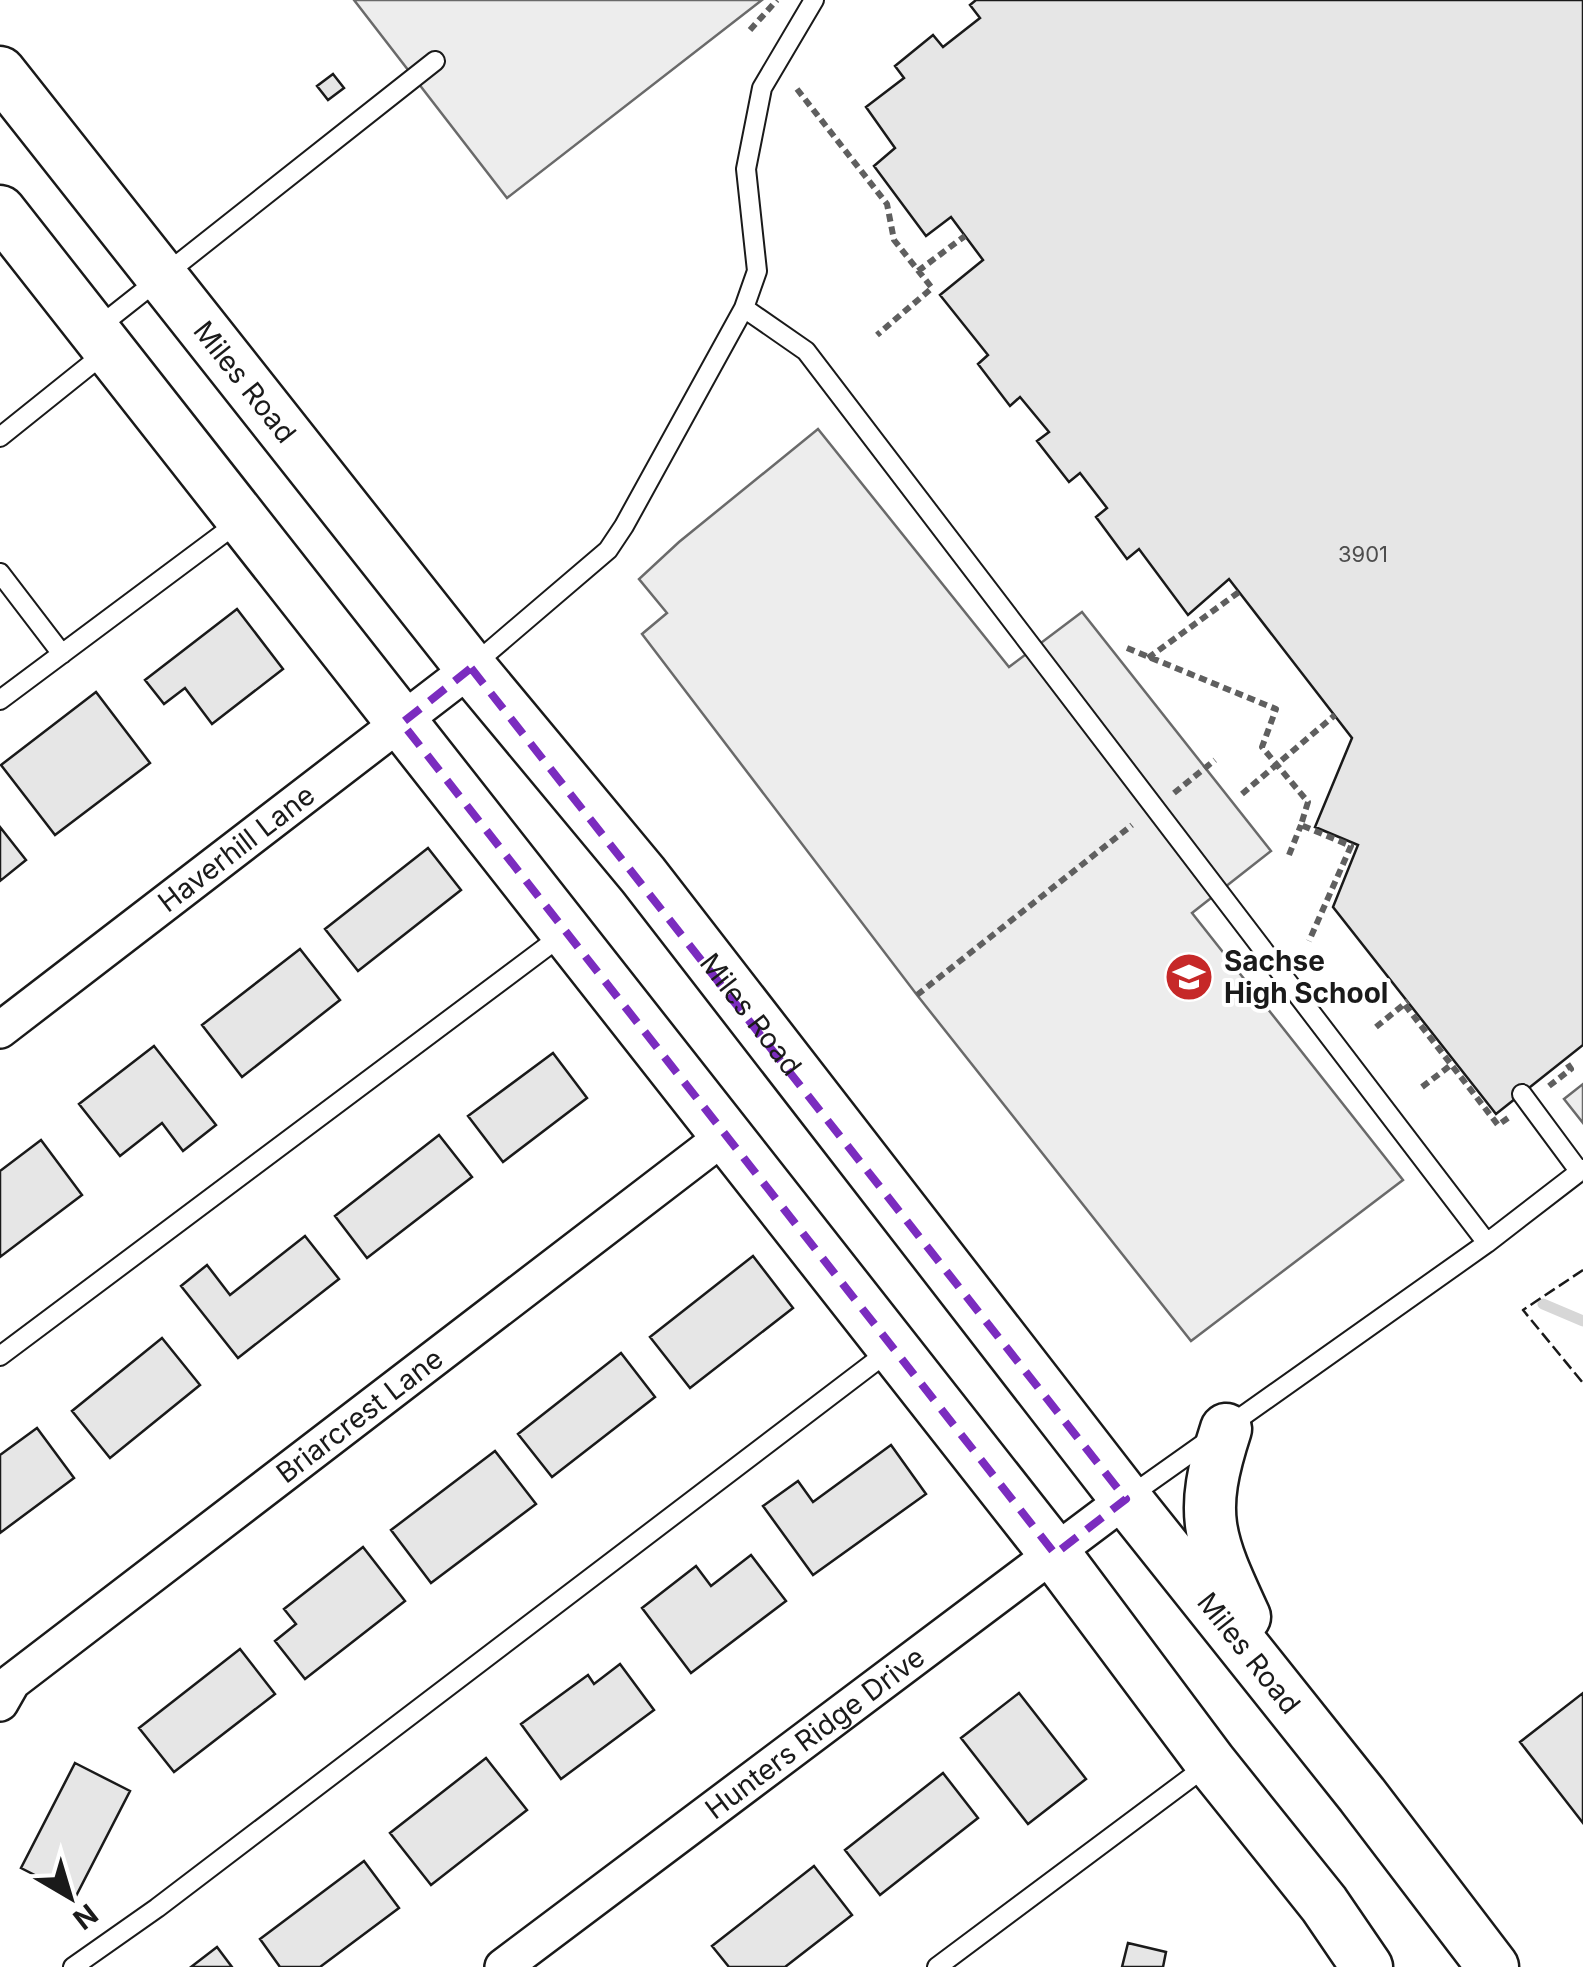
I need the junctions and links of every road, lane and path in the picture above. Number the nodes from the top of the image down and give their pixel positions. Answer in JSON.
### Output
{"nodes":[{"id":1,"x":777,"y":0,"type":"edge"},
{"id":2,"x":814,"y":0,"type":"edge"},
{"id":3,"x":750,"y":30,"type":"dead end"},
{"id":4,"x":435,"y":61,"type":"dead end"},
{"id":5,"x":0,"y":72,"type":"edge"},
{"id":6,"x":798,"y":89,"type":"dead end"},
{"id":7,"x":0,"y":211,"type":"edge"},
{"id":8,"x":965,"y":236,"type":"dead end"},
{"id":9,"x":918,"y":270,"type":"junction"},
{"id":10,"x":161,"y":278,"type":"junction"},
{"id":11,"x":744,"y":308,"type":"junction"},
{"id":12,"x":876,"y":335,"type":"dead end"},
{"id":13,"x":103,"y":339,"type":"junction"},
{"id":14,"x":0,"y":437,"type":"edge"},
{"id":15,"x":242,"y":519,"type":"junction"},
{"id":16,"x":0,"y":574,"type":"edge"},
{"id":17,"x":1239,"y":592,"type":"dead end"},
{"id":18,"x":1127,"y":648,"type":"dead end"},
{"id":19,"x":62,"y":654,"type":"junction"},
{"id":20,"x":1148,"y":658,"type":"junction"},
{"id":21,"x":471,"y":668,"type":"junction"},
{"id":22,"x":0,"y":700,"type":"edge"},
{"id":23,"x":1335,"y":715,"type":"dead end"},
{"id":24,"x":402,"y":723,"type":"junction"},
{"id":25,"x":1216,"y":760,"type":"dead end"},
{"id":26,"x":1278,"y":766,"type":"junction"},
{"id":27,"x":1242,"y":794,"type":"dead end"},
{"id":28,"x":1154,"y":808,"type":"junction"},
{"id":29,"x":1301,"y":824,"type":"junction"},
{"id":30,"x":1289,"y":855,"type":"dead end"},
{"id":31,"x":566,"y":932,"type":"junction"},
{"id":32,"x":1309,"y":941,"type":"dead end"},
{"id":33,"x":917,"y":995,"type":"dead end"},
{"id":34,"x":1376,"y":1027,"type":"dead end"},
{"id":35,"x":0,"y":1030,"type":"edge"},
{"id":36,"x":1564,"y":1060,"type":"dead end"},
{"id":37,"x":1451,"y":1064,"type":"junction"},
{"id":38,"x":1422,"y":1086,"type":"dead end"},
{"id":39,"x":1525,"y":1098,"type":"junction"},
{"id":40,"x":727,"y":1134,"type":"junction"},
{"id":41,"x":1581,"y":1170,"type":"edge"},
{"id":42,"x":1487,"y":1243,"type":"junction"},
{"id":43,"x":894,"y":1347,"type":"junction"},
{"id":44,"x":0,"y":1356,"type":"edge"},
{"id":45,"x":1226,"y":1429,"type":"junction"},
{"id":46,"x":1126,"y":1498,"type":"junction"},
{"id":47,"x":1055,"y":1554,"type":"junction"},
{"id":48,"x":1282,"y":1694,"type":"junction"},
{"id":49,"x":0,"y":1703,"type":"edge"},
{"id":50,"x":1211,"y":1763,"type":"junction"},
{"id":51,"x":74,"y":1967,"type":"edge"},
{"id":52,"x":503,"y":1967,"type":"edge"},
{"id":53,"x":937,"y":1967,"type":"edge"},
{"id":54,"x":1367,"y":1967,"type":"edge"},
{"id":55,"x":1493,"y":1967,"type":"edge"}],
"edges":[{"from":1,"to":3,"type":"path"},
{"from":2,"to":11,"type":"lane"},
{"from":4,"to":10,"type":"lane"},
{"from":5,"to":10,"type":"main road","name":"Miles Road"},
{"from":6,"to":9,"type":"path"},
{"from":7,"to":13,"type":"main road"},
{"from":8,"to":9,"type":"path"},
{"from":9,"to":12,"type":"path"},
{"from":10,"to":13,"type":"lane"},
{"from":10,"to":21,"type":"main road","name":"Miles Road"},
{"from":11,"to":21,"type":"lane"},
{"from":11,"to":28,"type":"lane"},
{"from":13,"to":14,"type":"lane"},
{"from":13,"to":15,"type":"main road"},
{"from":15,"to":19,"type":"lane"},
{"from":15,"to":24,"type":"main road"},
{"from":16,"to":19,"type":"lane"},
{"from":17,"to":20,"type":"path"},
{"from":18,"to":20,"type":"path"},
{"from":19,"to":22,"type":"lane"},
{"from":20,"to":26,"type":"path"},
{"from":21,"to":24,"type":"street","name":"Haverhill Lane"},
{"from":21,"to":46,"type":"main road","name":"Miles Road"},
{"from":23,"to":26,"type":"path"},
{"from":24,"to":31,"type":"main road"},
{"from":24,"to":35,"type":"street","name":"Haverhill Lane"},
{"from":25,"to":28,"type":"path"},
{"from":26,"to":27,"type":"path"},
{"from":26,"to":29,"type":"path"},
{"from":28,"to":33,"type":"path"},
{"from":28,"to":42,"type":"lane"},
{"from":29,"to":30,"type":"path"},
{"from":29,"to":32,"type":"path"},
{"from":31,"to":40,"type":"main road"},
{"from":31,"to":44,"type":"lane"},
{"from":34,"to":37,"type":"path"},
{"from":36,"to":39,"type":"path"},
{"from":37,"to":38,"type":"path"},
{"from":37,"to":39,"type":"path"},
{"from":39,"to":41,"type":"lane"},
{"from":40,"to":43,"type":"main road"},
{"from":40,"to":49,"type":"street","name":"Briarcrest Lane"},
{"from":41,"to":42,"type":"lane"},
{"from":42,"to":45,"type":"lane"},
{"from":43,"to":47,"type":"main road"},
{"from":43,"to":51,"type":"lane"},
{"from":45,"to":46,"type":"lane"},
{"from":45,"to":48,"type":"main road"},
{"from":46,"to":47,"type":"street","name":"Hunters Ridge Drive"},
{"from":46,"to":48,"type":"main road","name":"Miles Road"},
{"from":47,"to":50,"type":"main road"},
{"from":47,"to":52,"type":"street","name":"Hunters Ridge Drive"},
{"from":48,"to":55,"type":"main road","name":"Miles Road"},
{"from":50,"to":53,"type":"lane"},
{"from":50,"to":54,"type":"main road"}]}
